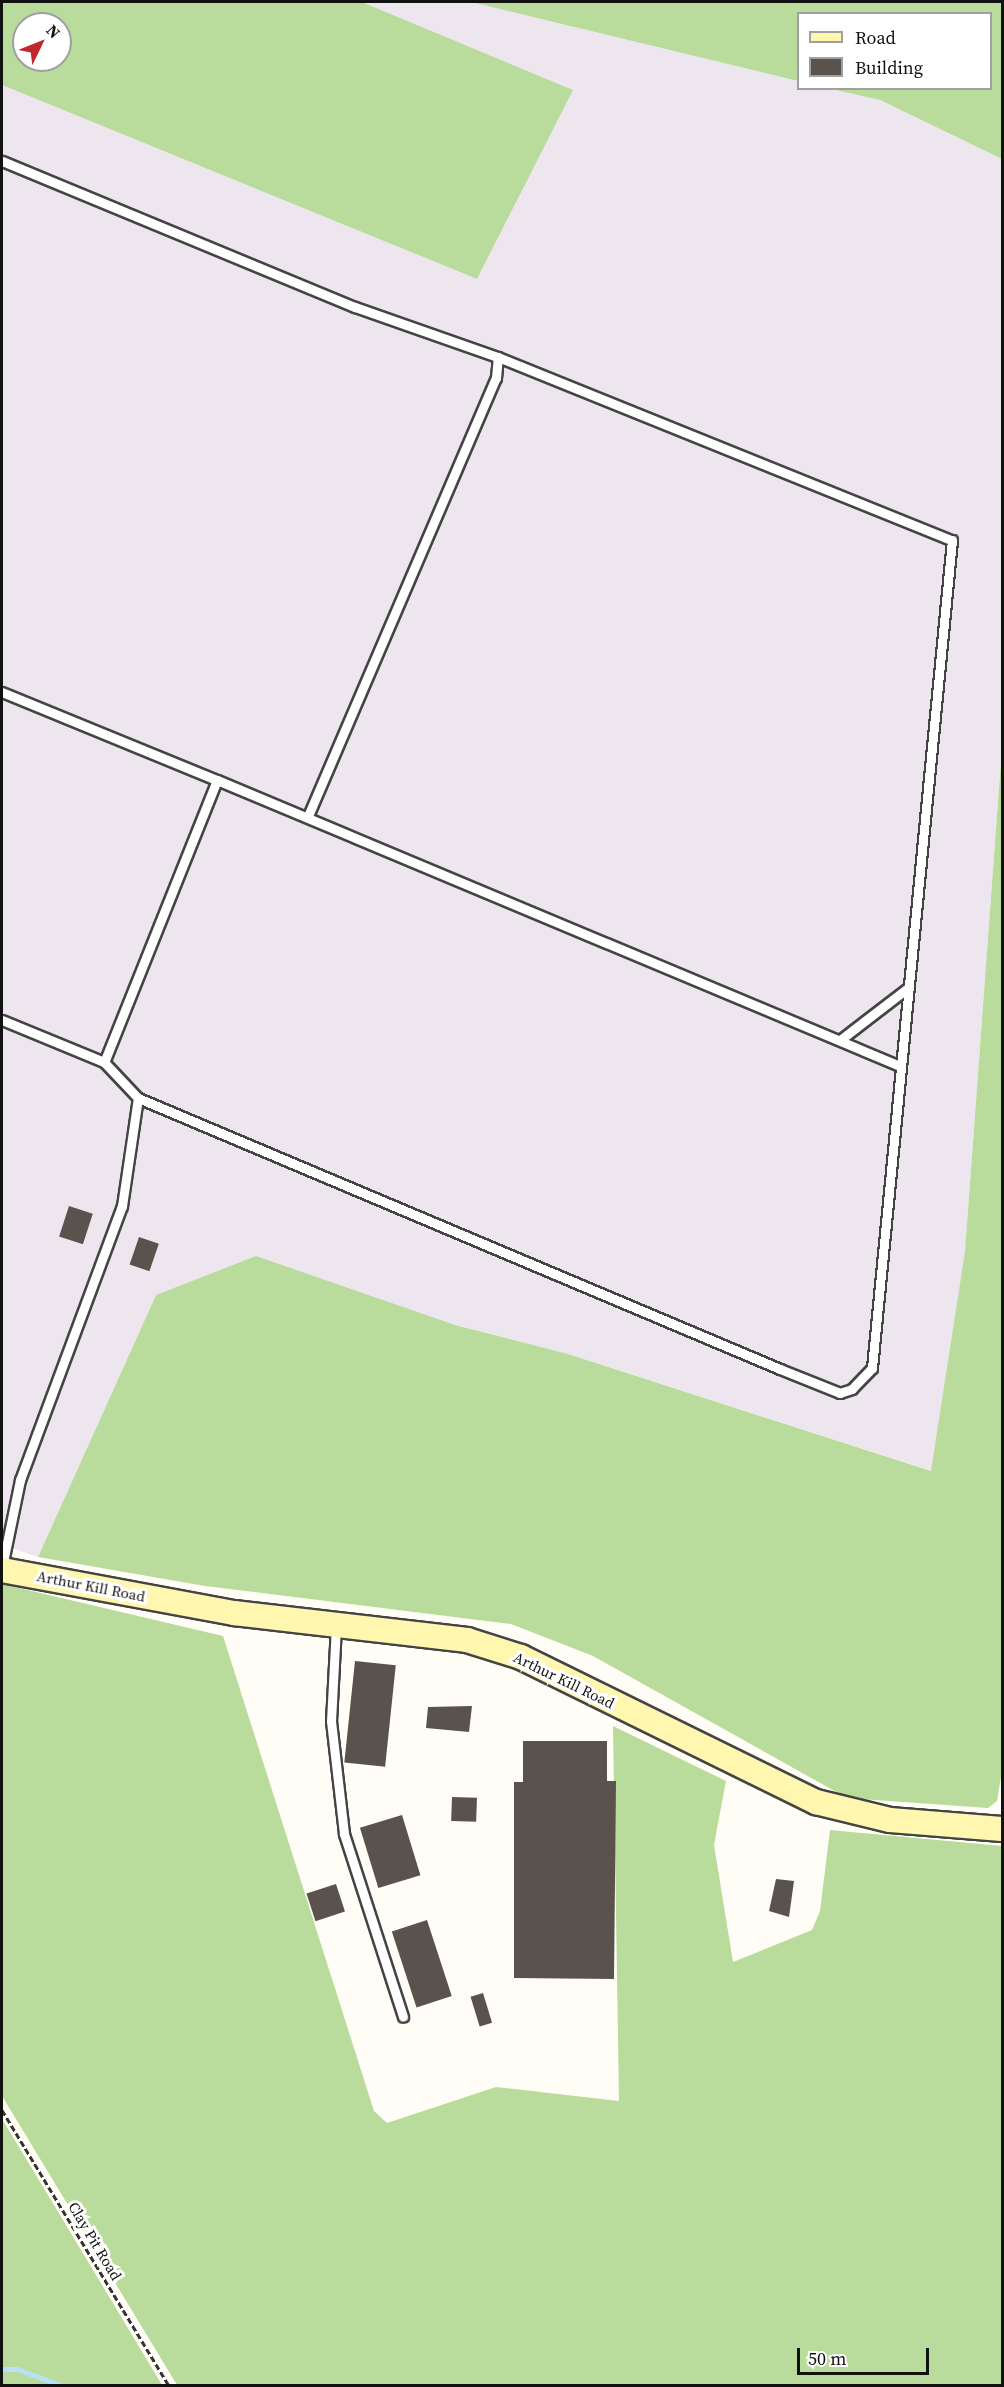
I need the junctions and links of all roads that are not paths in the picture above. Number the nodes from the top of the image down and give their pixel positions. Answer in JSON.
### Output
{"nodes":[{"id":1,"x":2,"y":161,"type":"edge"},
{"id":2,"x":498,"y":357,"type":"junction"},
{"id":3,"x":2,"y":692,"type":"edge"},
{"id":4,"x":217,"y":780,"type":"junction"},
{"id":5,"x":308,"y":816,"type":"junction"},
{"id":6,"x":909,"y":987,"type":"junction"},
{"id":7,"x":2,"y":1020,"type":"edge"},
{"id":8,"x":840,"y":1040,"type":"junction"},
{"id":9,"x":104,"y":1062,"type":"junction"},
{"id":10,"x":900,"y":1066,"type":"junction"},
{"id":11,"x":138,"y":1098,"type":"junction"},
{"id":12,"x":2,"y":1568,"type":"edge"},
{"id":13,"x":336,"y":1626,"type":"junction"},
{"id":14,"x":1002,"y":1829,"type":"edge"},
{"id":15,"x":403,"y":2017,"type":"dead end"}],
"edges":[{"from":1,"to":2,"type":"lane"},
{"from":2,"to":5,"type":"lane"},
{"from":2,"to":6,"type":"lane"},
{"from":3,"to":4,"type":"lane"},
{"from":4,"to":5,"type":"lane"},
{"from":4,"to":9,"type":"lane"},
{"from":5,"to":8,"type":"lane"},
{"from":6,"to":8,"type":"lane"},
{"from":6,"to":10,"type":"lane"},
{"from":7,"to":9,"type":"lane"},
{"from":8,"to":10,"type":"lane"},
{"from":9,"to":11,"type":"lane"},
{"from":10,"to":11,"type":"lane"},
{"from":11,"to":12,"type":"lane"},
{"from":12,"to":13,"type":"street","name":"Arthur Kill Road"},
{"from":13,"to":14,"type":"street","name":"Arthur Kill Road"},
{"from":13,"to":15,"type":"lane"}]}
